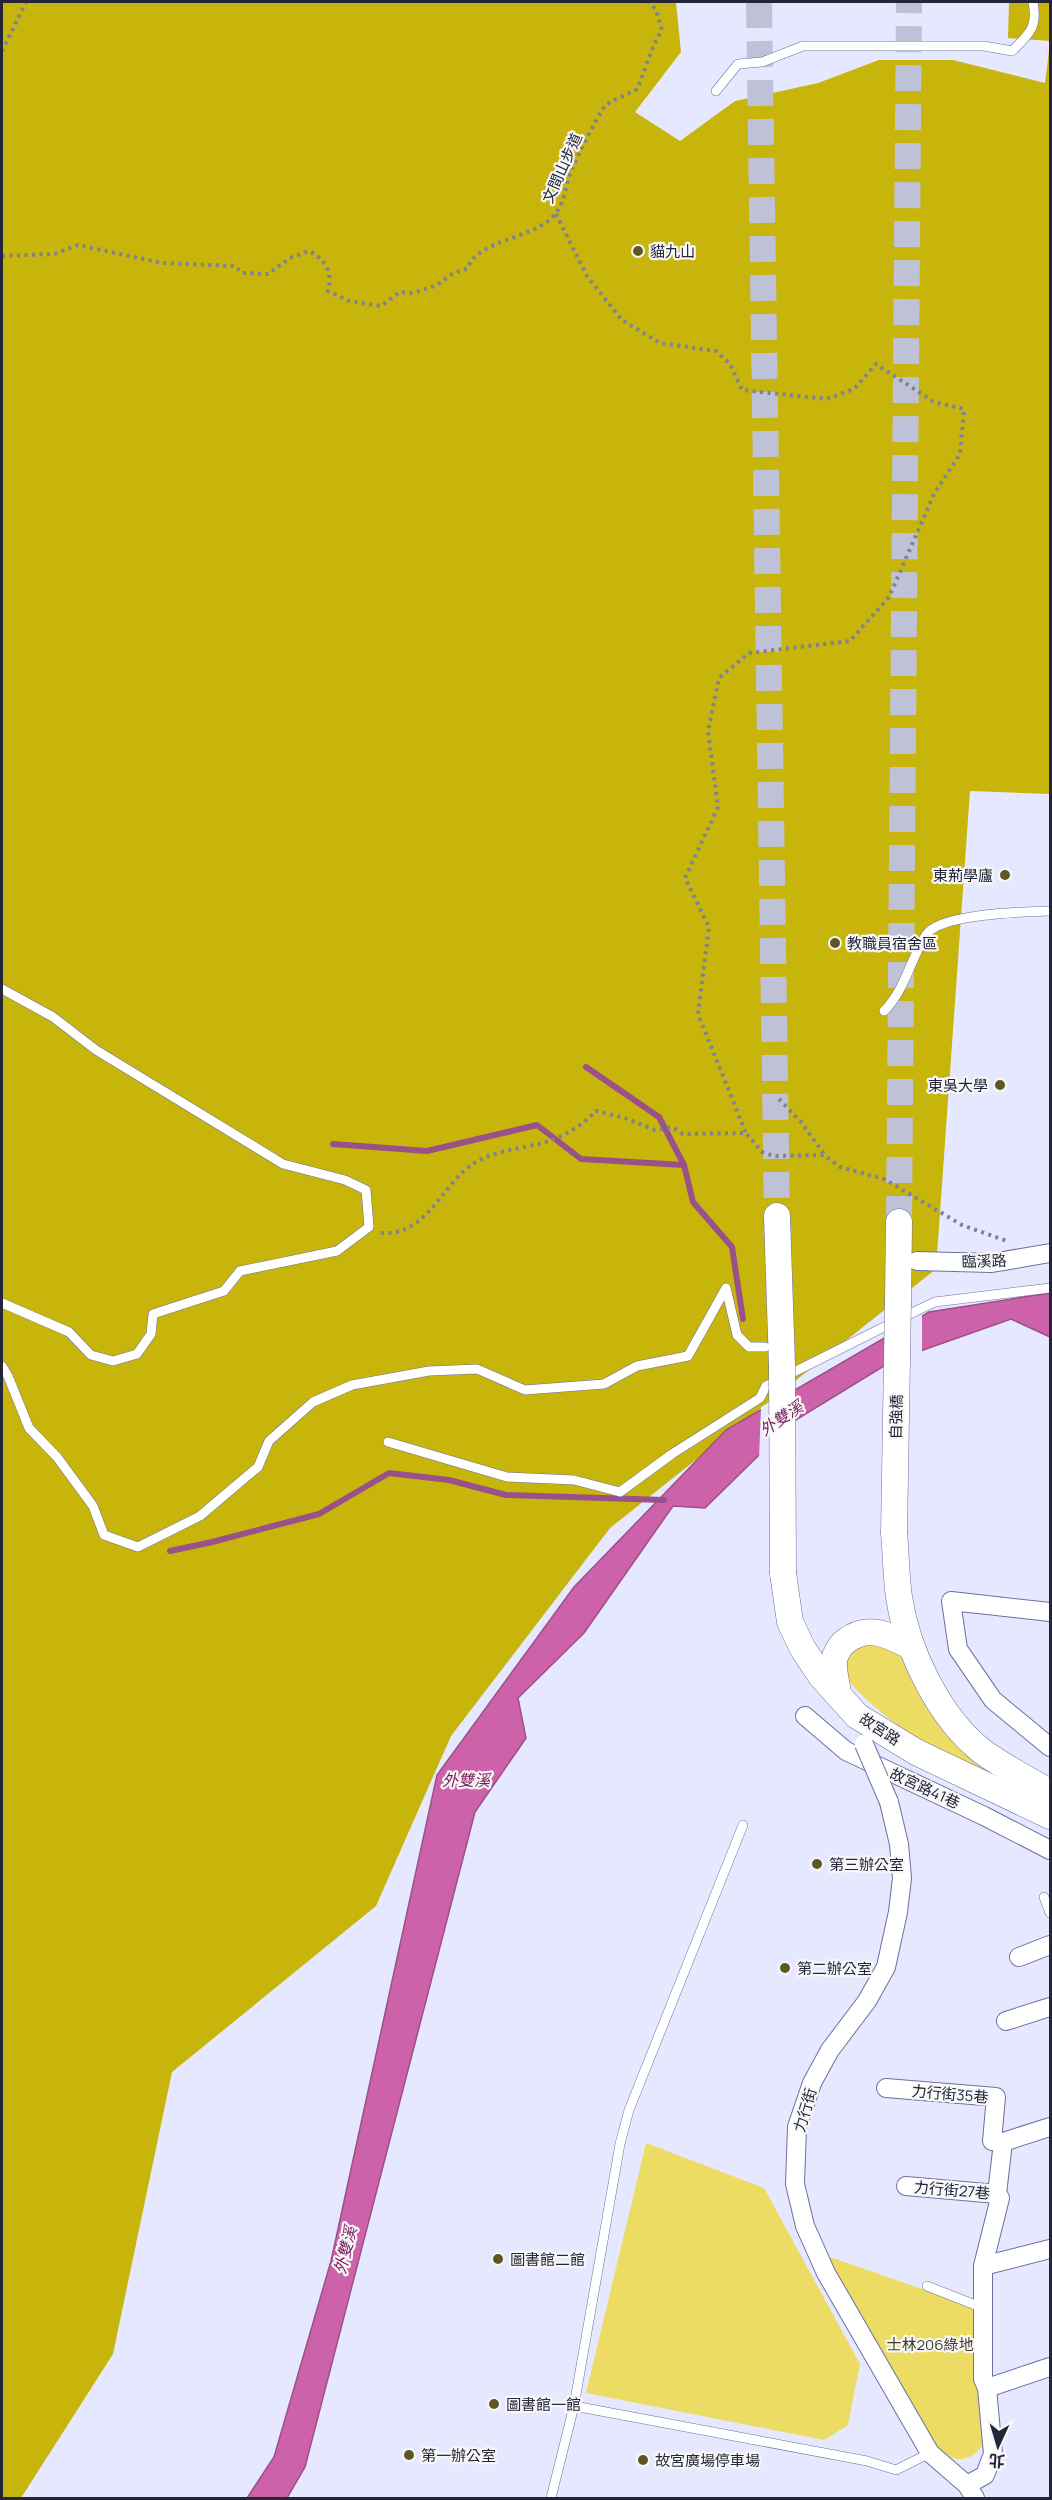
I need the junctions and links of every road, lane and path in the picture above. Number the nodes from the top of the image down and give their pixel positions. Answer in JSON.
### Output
{"nodes":[{"id":1,"x":26,"y":2,"type":"edge"},
{"id":2,"x":649,"y":2,"type":"edge"},
{"id":3,"x":1034,"y":2,"type":"edge"},
{"id":4,"x":2,"y":51,"type":"edge"},
{"id":5,"x":716,"y":91,"type":"dead end"},
{"id":6,"x":556,"y":214,"type":"junction"},
{"id":7,"x":2,"y":256,"type":"edge"},
{"id":8,"x":1050,"y":911,"type":"edge"},
{"id":9,"x":2,"y":988,"type":"edge"},
{"id":10,"x":884,"y":1011,"type":"dead end"},
{"id":11,"x":779,"y":1100,"type":"dead end"},
{"id":12,"x":746,"y":1133,"type":"junction"},
{"id":13,"x":824,"y":1155,"type":"junction"},
{"id":14,"x":777,"y":1216,"type":"tunnel mouth"},
{"id":15,"x":899,"y":1222,"type":"tunnel mouth"},
{"id":16,"x":369,"y":1227,"type":"junction"},
{"id":17,"x":1048,"y":1254,"type":"edge"},
{"id":18,"x":917,"y":1261,"type":"dead end"},
{"id":19,"x":1050,"y":1288,"type":"edge"},
{"id":20,"x":2,"y":1303,"type":"edge"},
{"id":21,"x":765,"y":1347,"type":"dead end"},
{"id":22,"x":2,"y":1366,"type":"edge"},
{"id":23,"x":388,"y":1442,"type":"dead end"},
{"id":24,"x":1050,"y":1612,"type":"edge"},
{"id":25,"x":912,"y":1647,"type":"junction"},
{"id":26,"x":838,"y":1694,"type":"junction"},
{"id":27,"x":806,"y":1716,"type":"dead end"},
{"id":28,"x":857,"y":1716,"type":"junction"},
{"id":29,"x":1050,"y":1747,"type":"edge"},
{"id":30,"x":1050,"y":1792,"type":"edge"},
{"id":31,"x":1050,"y":1816,"type":"edge"},
{"id":32,"x":743,"y":1826,"type":"dead end"},
{"id":33,"x":1050,"y":1850,"type":"edge"},
{"id":34,"x":1044,"y":1897,"type":"dead end"},
{"id":35,"x":1050,"y":1913,"type":"edge"},
{"id":36,"x":1050,"y":1945,"type":"edge"},
{"id":37,"x":1019,"y":1957,"type":"dead end"},
{"id":38,"x":1050,"y":2007,"type":"edge"},
{"id":39,"x":1006,"y":2020,"type":"dead end"},
{"id":40,"x":886,"y":2088,"type":"dead end"},
{"id":41,"x":1050,"y":2127,"type":"edge"},
{"id":42,"x":1003,"y":2142,"type":"junction"},
{"id":43,"x":906,"y":2186,"type":"dead end"},
{"id":44,"x":997,"y":2194,"type":"junction"},
{"id":45,"x":1050,"y":2249,"type":"edge"},
{"id":46,"x":983,"y":2266,"type":"junction"},
{"id":47,"x":927,"y":2286,"type":"dead end"},
{"id":48,"x":983,"y":2308,"type":"junction"},
{"id":49,"x":1050,"y":2367,"type":"edge"},
{"id":50,"x":987,"y":2388,"type":"junction"},
{"id":51,"x":574,"y":2406,"type":"junction"},
{"id":52,"x":930,"y":2454,"type":"junction"},
{"id":53,"x":971,"y":2492,"type":"edge"},
{"id":54,"x":551,"y":2499,"type":"edge"}],
"edges":[{"from":1,"to":4,"type":"path"},
{"from":2,"to":6,"type":"path","name":"文間山步道"},
{"from":3,"to":5,"type":"lane"},
{"from":6,"to":7,"type":"path","name":"文間山步道"},
{"from":6,"to":12,"type":"path"},
{"from":8,"to":10,"type":"lane"},
{"from":9,"to":16,"type":"lane"},
{"from":11,"to":13,"type":"path"},
{"from":12,"to":13,"type":"path"},
{"from":12,"to":16,"type":"path"},
{"from":13,"to":17,"type":"path"},
{"from":14,"to":26,"type":"main road","name":"故宮路","bridge":true},
{"from":15,"to":25,"type":"main road","name":"自強橋","bridge":true},
{"from":16,"to":20,"type":"lane"},
{"from":17,"to":18,"type":"street","name":"臨溪路"},
{"from":19,"to":23,"type":"lane"},
{"from":21,"to":22,"type":"lane"},
{"from":24,"to":29,"type":"street"},
{"from":25,"to":26,"type":"main road"},
{"from":25,"to":30,"type":"main road"},
{"from":26,"to":28,"type":"main road","name":"故宮路"},
{"from":27,"to":33,"type":"street","name":"故宮路41巷"},
{"from":28,"to":31,"type":"main road","name":"故宮路"},
{"from":28,"to":52,"type":"street","name":"力行街","bridge":true},
{"from":32,"to":51,"type":"lane"},
{"from":34,"to":35,"type":"lane"},
{"from":36,"to":37,"type":"street"},
{"from":38,"to":39,"type":"street"},
{"from":40,"to":42,"type":"street","name":"力行街35巷"},
{"from":41,"to":42,"type":"street"},
{"from":42,"to":44,"type":"street","name":"力行街"},
{"from":43,"to":44,"type":"street","name":"力行街27巷"},
{"from":44,"to":46,"type":"street","name":"力行街"},
{"from":45,"to":46,"type":"street"},
{"from":46,"to":48,"type":"street","name":"力行街"},
{"from":47,"to":48,"type":"lane"},
{"from":48,"to":50,"type":"street","name":"力行街"},
{"from":49,"to":50,"type":"street"},
{"from":50,"to":53,"type":"street","name":"力行街"},
{"from":51,"to":52,"type":"lane"},
{"from":51,"to":54,"type":"lane"},
{"from":52,"to":53,"type":"street","name":"力行街"}]}
